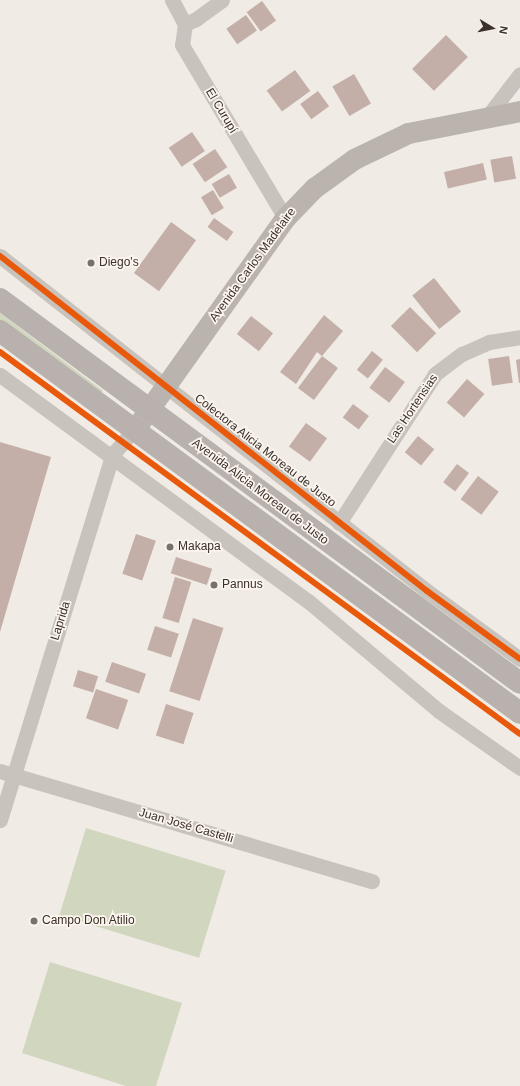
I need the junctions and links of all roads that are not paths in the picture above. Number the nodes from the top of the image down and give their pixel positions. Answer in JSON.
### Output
{"nodes":[{"id":1,"x":172,"y":0,"type":"edge"},
{"id":2,"x":222,"y":0,"type":"edge"},
{"id":3,"x":185,"y":24,"type":"junction"},
{"id":4,"x":520,"y":74,"type":"edge"},
{"id":5,"x":520,"y":111,"type":"edge"},
{"id":6,"x":487,"y":117,"type":"junction"},
{"id":7,"x":285,"y":218,"type":"junction"},
{"id":8,"x":0,"y":256,"type":"edge"},
{"id":9,"x":0,"y":299,"type":"edge"},
{"id":10,"x":0,"y":331,"type":"edge"},
{"id":11,"x":520,"y":337,"type":"edge"},
{"id":12,"x":0,"y":374,"type":"edge"},
{"id":13,"x":165,"y":387,"type":"junction"},
{"id":14,"x":148,"y":410,"type":"junction"},
{"id":15,"x":135,"y":429,"type":"junction"},
{"id":16,"x":112,"y":455,"type":"junction"},
{"id":17,"x":339,"y":523,"type":"junction"},
{"id":18,"x":520,"y":658,"type":"edge"},
{"id":19,"x":520,"y":683,"type":"edge"},
{"id":20,"x":520,"y":713,"type":"edge"},
{"id":21,"x":520,"y":768,"type":"edge"},
{"id":22,"x":7,"y":773,"type":"edge"},
{"id":23,"x":0,"y":820,"type":"edge"},
{"id":24,"x":372,"y":881,"type":"dead end"}],
"edges":[{"from":1,"to":3,"type":"street"},
{"from":2,"to":3,"type":"street"},
{"from":3,"to":7,"type":"street","name":"El Curupí"},
{"from":4,"to":6,"type":"street"},
{"from":5,"to":6,"type":"main road","name":"Avenida Carlos Madelaire"},
{"from":6,"to":7,"type":"main road","name":"Avenida Carlos Madelaire"},
{"from":7,"to":13,"type":"main road","name":"Avenida Carlos Madelaire"},
{"from":8,"to":13,"type":"street","name":"Colectora Alicia Moreau de Justo"},
{"from":9,"to":14,"type":"main road","name":"Avenida Alicia Moreau de Justo"},
{"from":10,"to":15,"type":"main road","name":"Avenida Alicia Moreau de Justo"},
{"from":11,"to":17,"type":"street","name":"Las Hortensias"},
{"from":12,"to":16,"type":"street"},
{"from":13,"to":14,"type":"main road","name":"Avenida Carlos Madelaire"},
{"from":13,"to":17,"type":"street","name":"Colectora Alicia Moreau de Justo"},
{"from":14,"to":15,"type":"main road","name":"Avenida Carlos Madelaire"},
{"from":14,"to":19,"type":"main road","name":"Avenida Alicia Moreau de Justo"},
{"from":15,"to":16,"type":"street","name":"Laprida"},
{"from":15,"to":20,"type":"main road","name":"Avenida Alicia Moreau de Justo"},
{"from":16,"to":21,"type":"street"},
{"from":16,"to":22,"type":"street","name":"Laprida"},
{"from":17,"to":18,"type":"street","name":"Colectora Alicia Moreau de Justo"},
{"from":22,"to":23,"type":"street","name":"Laprida"},
{"from":22,"to":24,"type":"street","name":"Juan José Castelli"}]}
